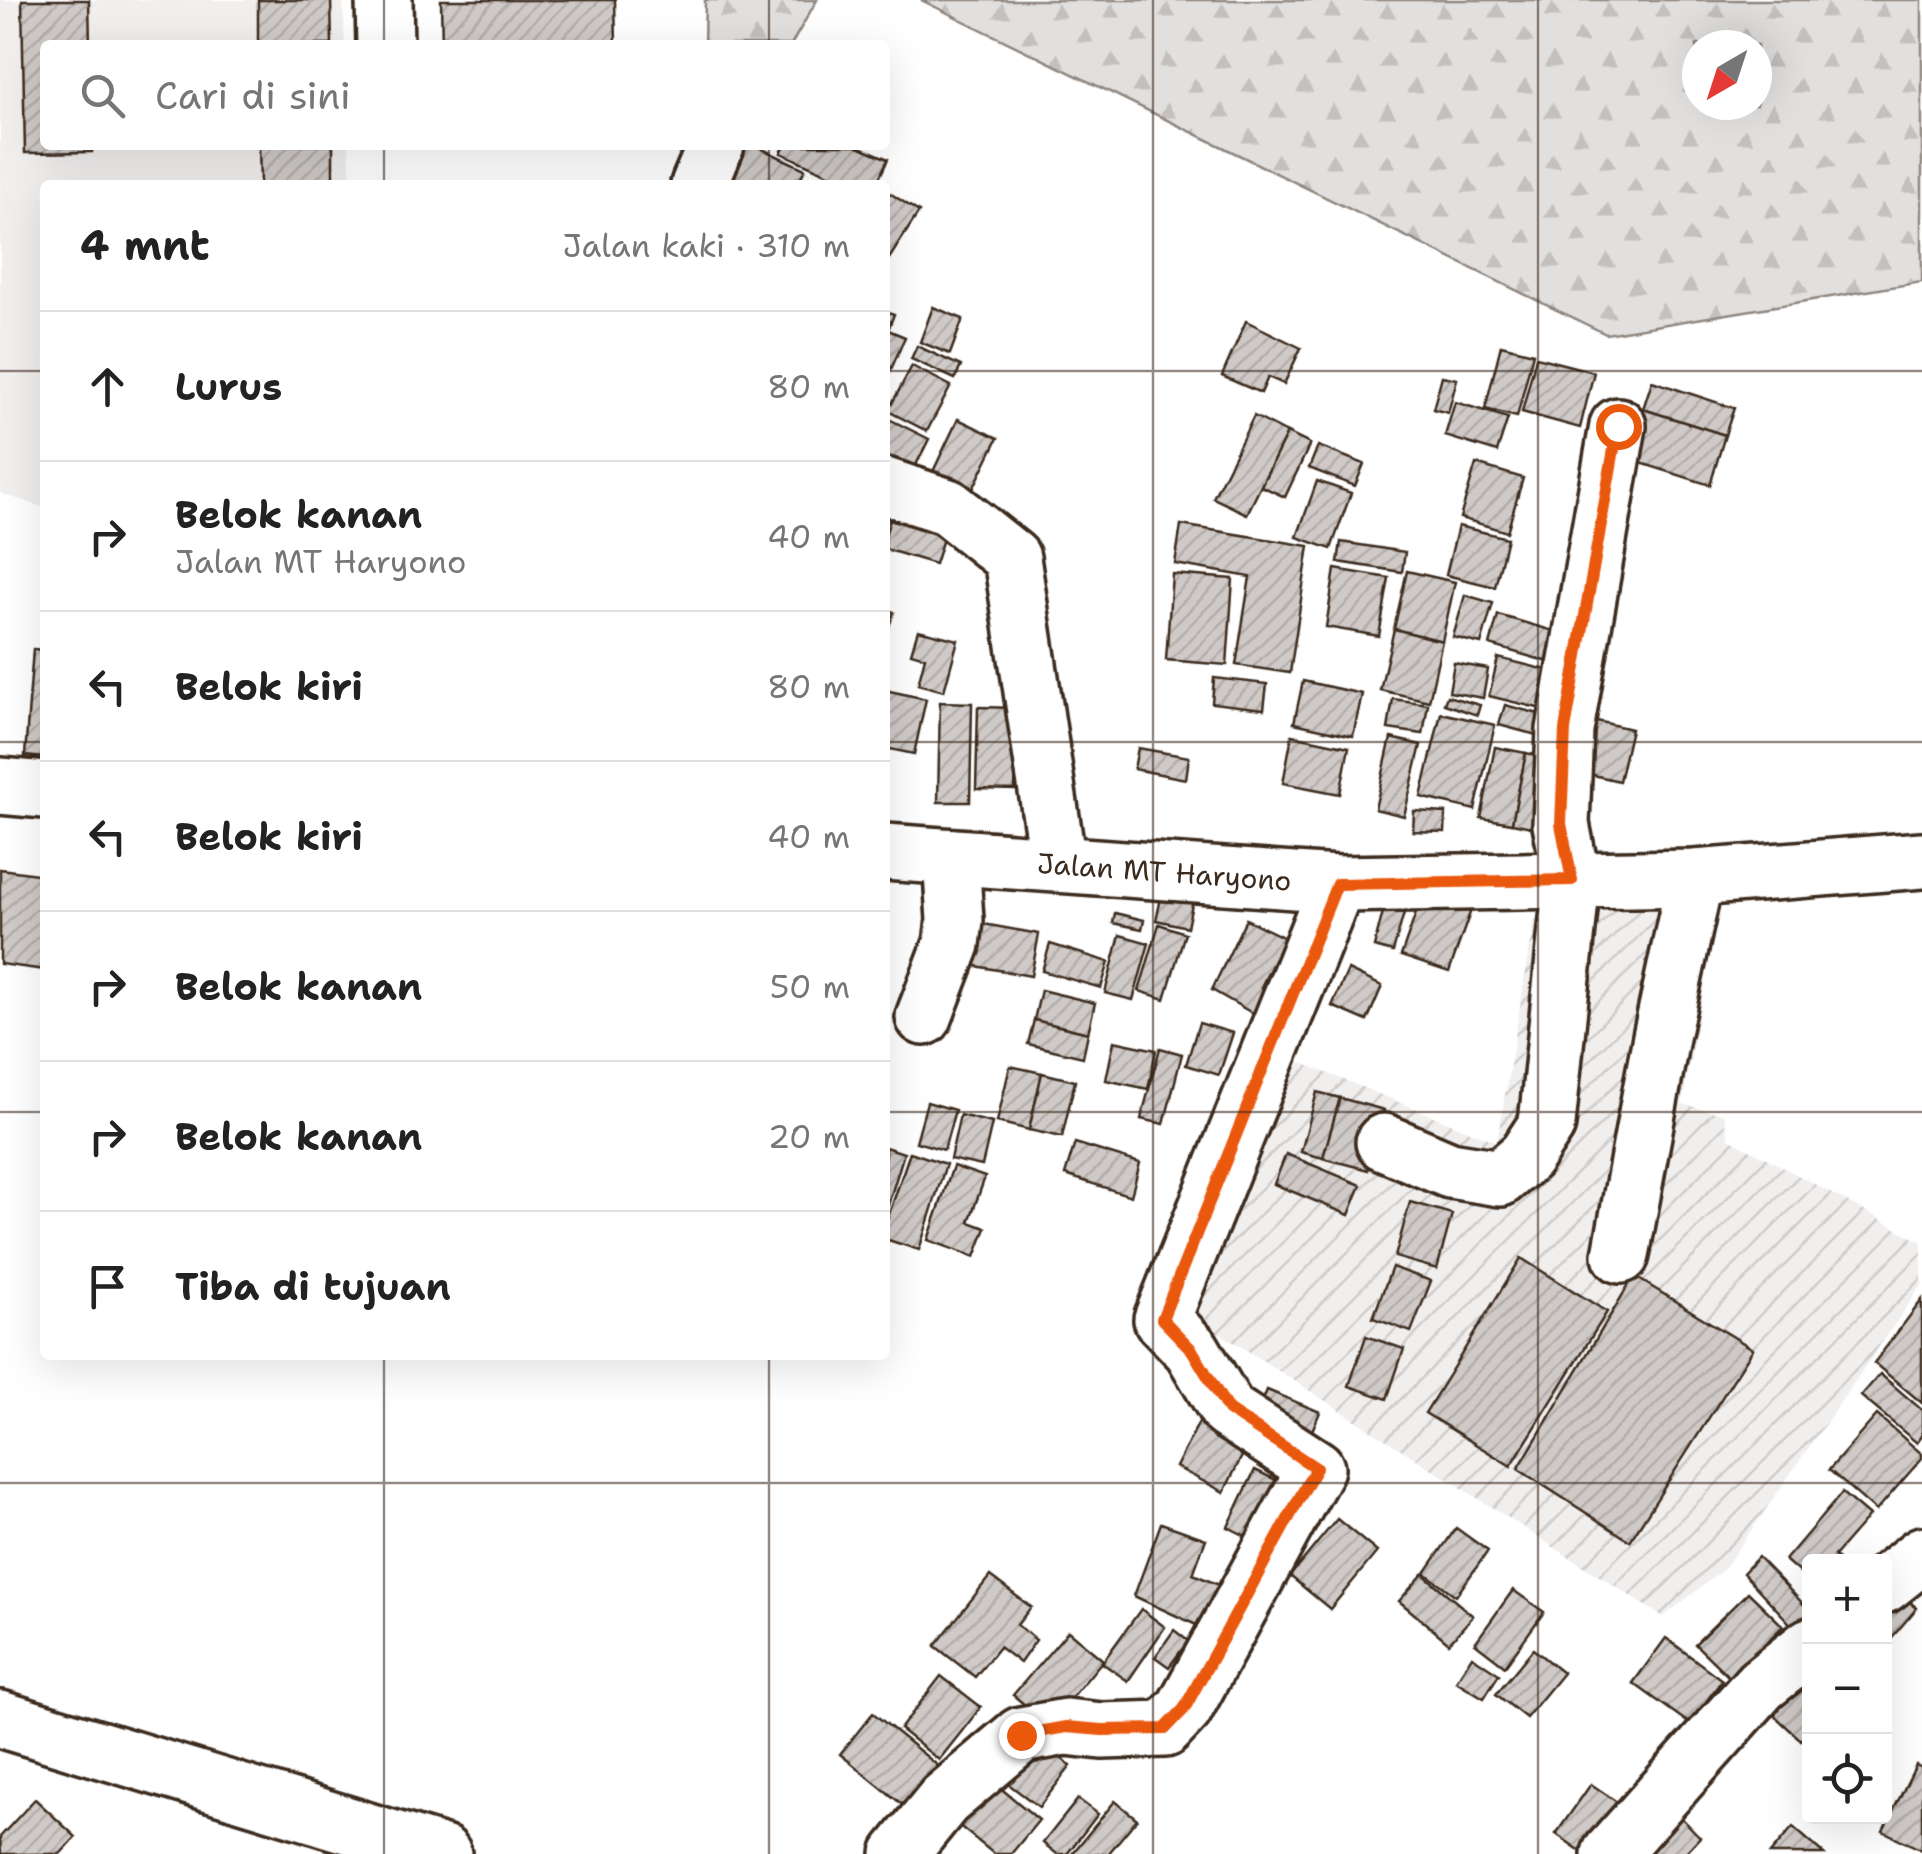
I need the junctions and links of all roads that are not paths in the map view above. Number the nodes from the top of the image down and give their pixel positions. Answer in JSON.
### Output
{"nodes":[{"id":1,"x":384,"y":0,"type":"edge"},
{"id":2,"x":385,"y":40,"type":"edge"},
{"id":3,"x":714,"y":150,"type":"edge"},
{"id":4,"x":700,"y":180,"type":"edge"},
{"id":5,"x":1618,"y":426,"type":"dead end"},
{"id":6,"x":890,"y":488,"type":"edge"},
{"id":7,"x":0,"y":786,"type":"edge"},
{"id":8,"x":40,"y":790,"type":"edge"},
{"id":9,"x":890,"y":852,"type":"edge"},
{"id":10,"x":951,"y":857,"type":"junction"},
{"id":11,"x":1922,"y":860,"type":"edge"},
{"id":12,"x":1058,"y":864,"type":"junction"},
{"id":13,"x":1695,"y":878,"type":"junction"},
{"id":14,"x":1572,"y":880,"type":"junction"},
{"id":15,"x":1337,"y":884,"type":"junction"},
{"id":16,"x":924,"y":1017,"type":"dead end"},
{"id":17,"x":1384,"y":1142,"type":"dead end"},
{"id":18,"x":1621,"y":1255,"type":"dead end"},
{"id":19,"x":1922,"y":1554,"type":"edge"},
{"id":20,"x":1892,"y":1578,"type":"edge"},
{"id":21,"x":1802,"y":1652,"type":"edge"},
{"id":22,"x":0,"y":1719,"type":"edge"},
{"id":23,"x":443,"y":1854,"type":"edge"},
{"id":24,"x":900,"y":1854,"type":"edge"},
{"id":25,"x":1610,"y":1854,"type":"edge"}],
"edges":[{"from":1,"to":2,"type":"street"},
{"from":3,"to":4,"type":"street"},
{"from":5,"to":14,"type":"street"},
{"from":6,"to":12,"type":"street"},
{"from":7,"to":8,"type":"street"},
{"from":9,"to":10,"type":"street","name":"Jalan MT Haryono"},
{"from":10,"to":12,"type":"street","name":"Jalan MT Haryono"},
{"from":10,"to":16,"type":"street"},
{"from":11,"to":13,"type":"street","name":"Jalan MT Haryono"},
{"from":12,"to":15,"type":"street","name":"Jalan MT Haryono"},
{"from":13,"to":14,"type":"street","name":"Jalan MT Haryono"},
{"from":13,"to":18,"type":"street"},
{"from":14,"to":15,"type":"street","name":"Jalan MT Haryono"},
{"from":14,"to":17,"type":"street"},
{"from":15,"to":24,"type":"street"},
{"from":19,"to":20,"type":"street"},
{"from":21,"to":25,"type":"street"},
{"from":22,"to":23,"type":"street"}]}
